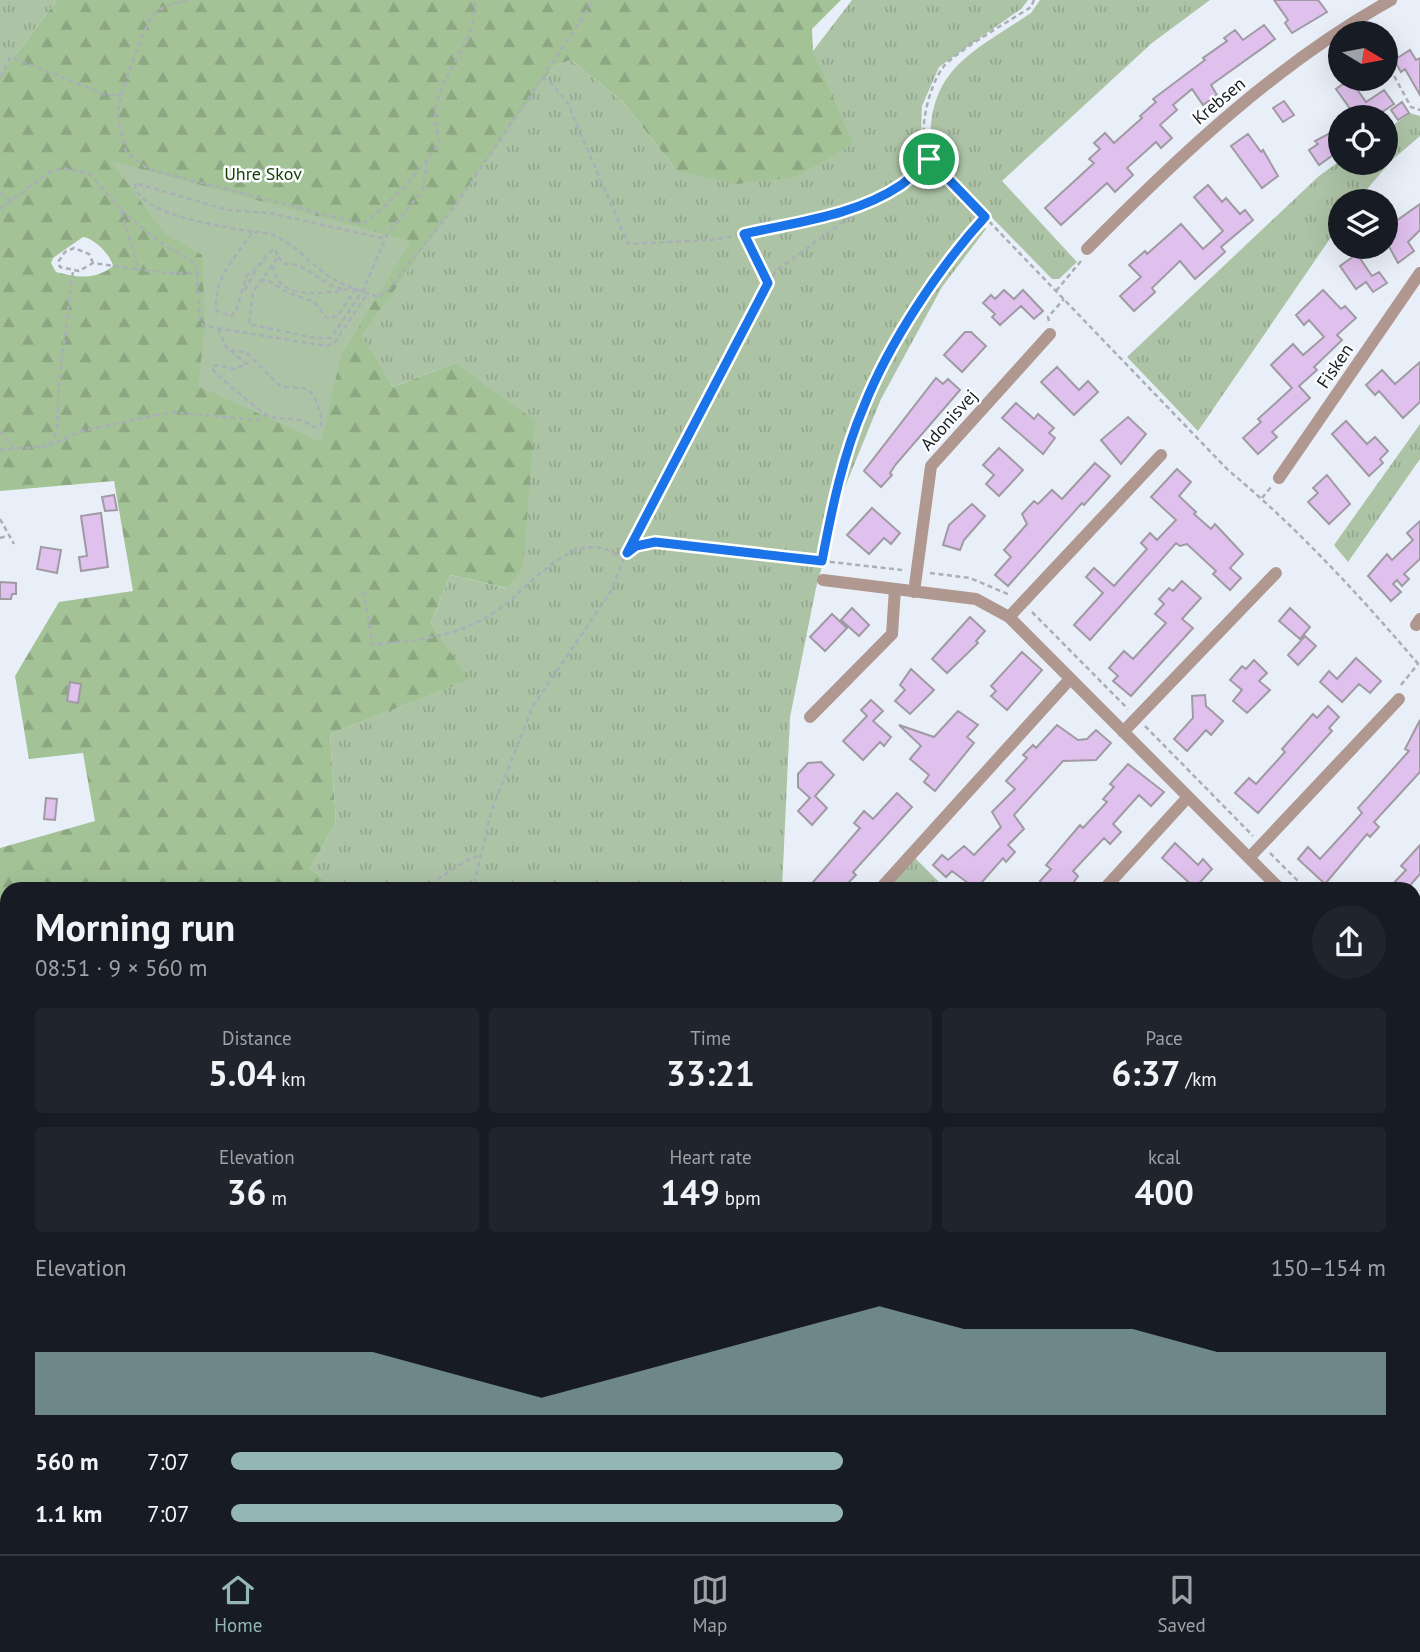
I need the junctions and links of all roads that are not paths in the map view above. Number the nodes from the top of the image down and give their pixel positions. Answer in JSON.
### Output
{"nodes":[{"id":1,"x":1391,"y":0,"type":"edge"},
{"id":2,"x":1087,"y":249,"type":"road end"},
{"id":3,"x":1420,"y":273,"type":"edge"},
{"id":4,"x":1050,"y":334,"type":"road end"},
{"id":5,"x":1161,"y":455,"type":"dead end"},
{"id":6,"x":1279,"y":478,"type":"dead end"},
{"id":7,"x":1276,"y":573,"type":"dead end"},
{"id":8,"x":823,"y":580,"type":"dead end"},
{"id":9,"x":895,"y":589,"type":"junction"},
{"id":10,"x":914,"y":592,"type":"junction"},
{"id":11,"x":1009,"y":617,"type":"junction"},
{"id":12,"x":1070,"y":679,"type":"junction"},
{"id":13,"x":1399,"y":699,"type":"road end"},
{"id":14,"x":810,"y":717,"type":"dead end"},
{"id":15,"x":1123,"y":732,"type":"junction"},
{"id":16,"x":1188,"y":797,"type":"junction"},
{"id":17,"x":1249,"y":858,"type":"junction"},
{"id":18,"x":886,"y":882,"type":"edge"},
{"id":19,"x":1110,"y":882,"type":"edge"},
{"id":20,"x":1273,"y":882,"type":"edge"}],
"edges":[{"from":1,"to":2,"type":"street","name":"Krebsen"},
{"from":3,"to":6,"type":"street","name":"Fisken"},
{"from":4,"to":10,"type":"street","name":"Adonisvej"},
{"from":5,"to":11,"type":"street"},
{"from":7,"to":15,"type":"street"},
{"from":8,"to":9,"type":"street"},
{"from":9,"to":10,"type":"street"},
{"from":9,"to":14,"type":"street"},
{"from":10,"to":11,"type":"street"},
{"from":11,"to":12,"type":"street"},
{"from":12,"to":15,"type":"street"},
{"from":12,"to":18,"type":"street"},
{"from":13,"to":17,"type":"street"},
{"from":15,"to":16,"type":"street"},
{"from":16,"to":17,"type":"street"},
{"from":16,"to":19,"type":"street"},
{"from":17,"to":20,"type":"street"}]}
